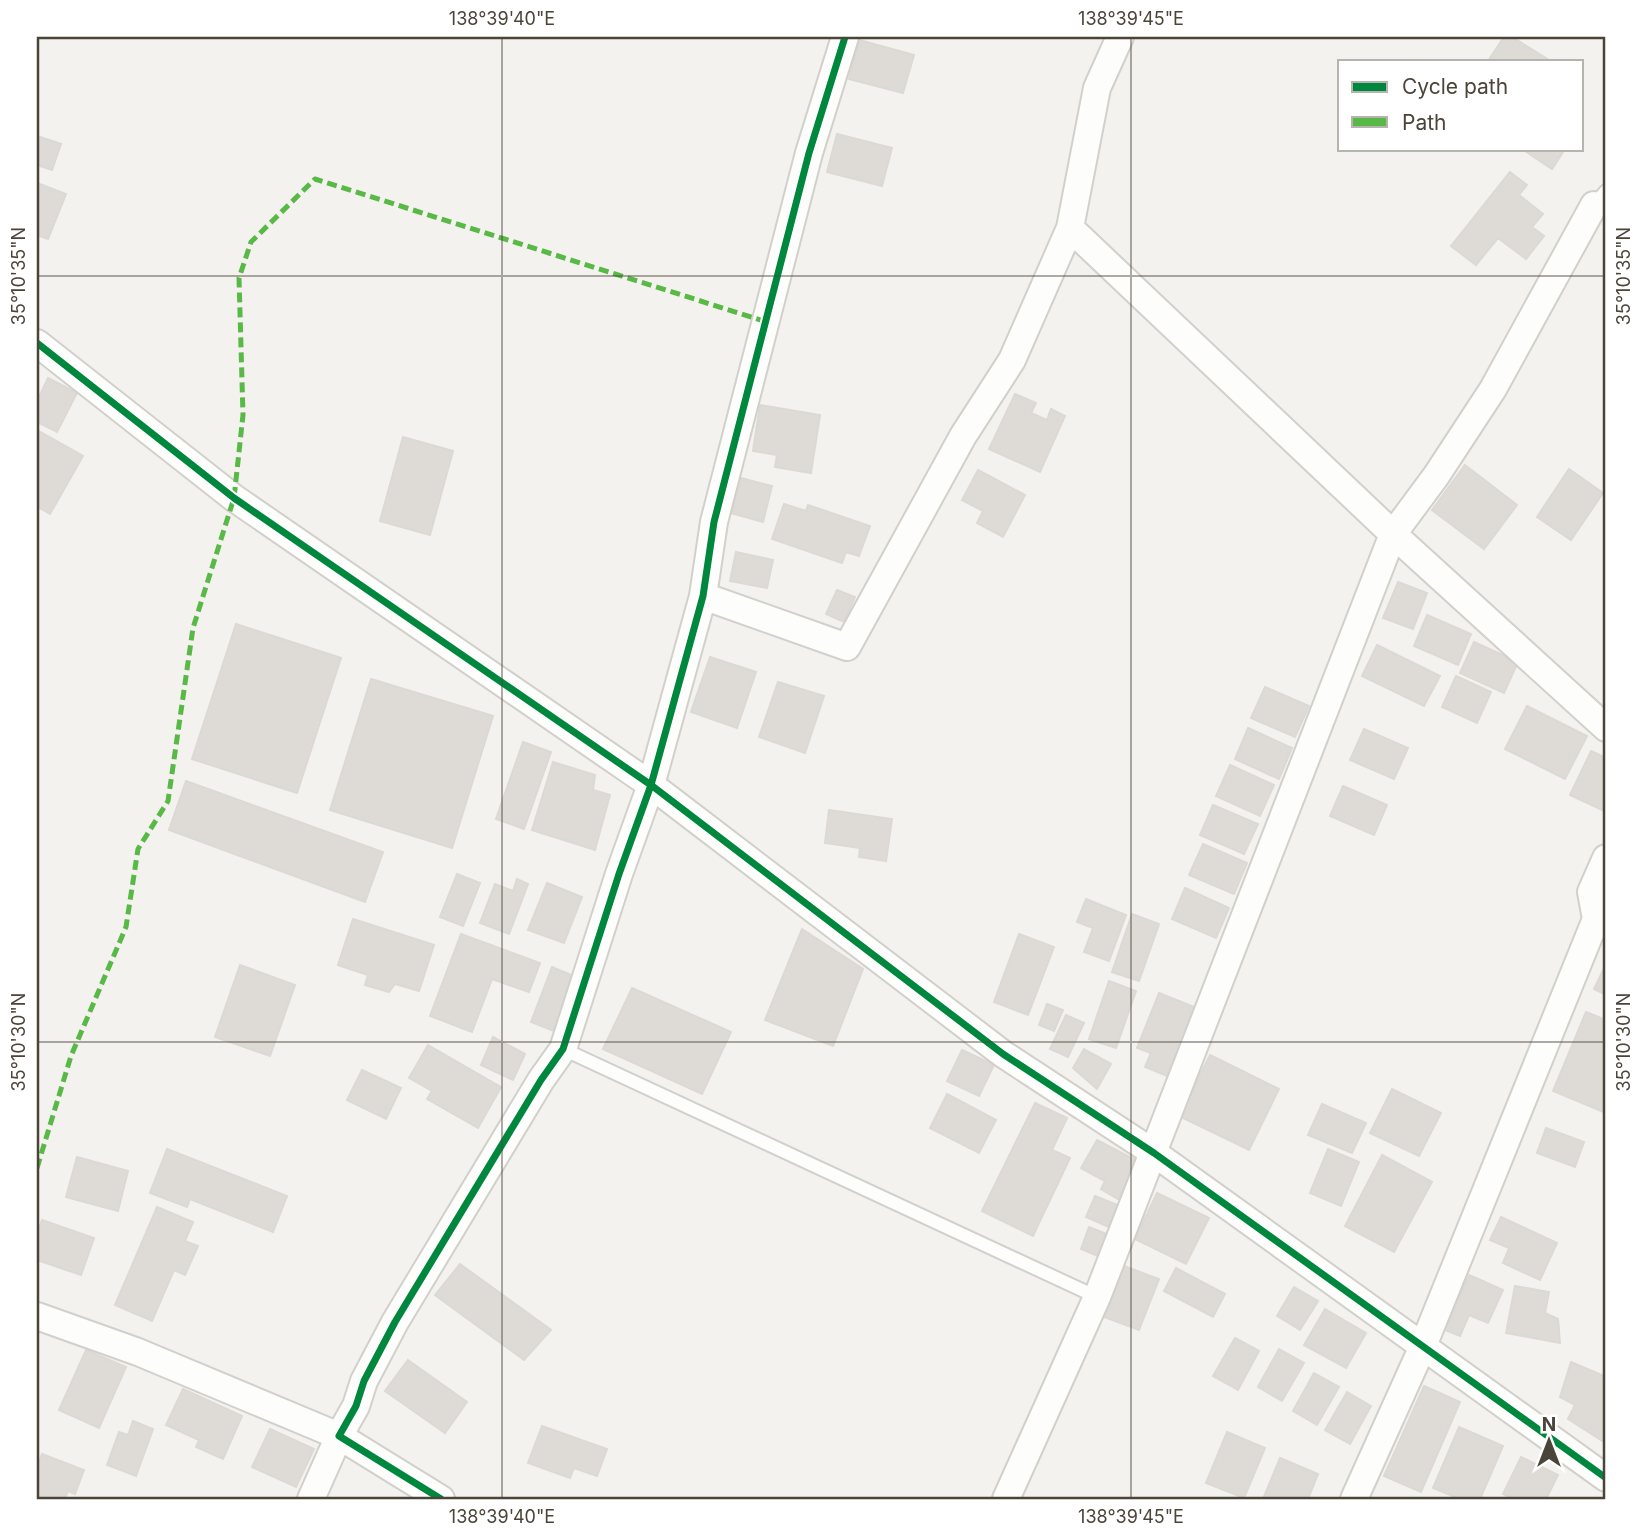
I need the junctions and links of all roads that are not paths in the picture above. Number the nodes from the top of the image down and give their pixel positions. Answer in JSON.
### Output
{"nodes":[{"id":1,"x":845,"y":37,"type":"edge"},
{"id":2,"x":1120,"y":37,"type":"edge"},
{"id":3,"x":1600,"y":198,"type":"edge"},
{"id":4,"x":1070,"y":228,"type":"junction"},
{"id":5,"x":37,"y":342,"type":"edge"},
{"id":6,"x":1394,"y":534,"type":"junction"},
{"id":7,"x":703,"y":596,"type":"junction"},
{"id":8,"x":1606,"y":728,"type":"edge"},
{"id":9,"x":651,"y":785,"type":"junction"},
{"id":10,"x":1606,"y":858,"type":"edge"},
{"id":11,"x":1601,"y":922,"type":"edge"},
{"id":12,"x":563,"y":1049,"type":"junction"},
{"id":13,"x":1154,"y":1153,"type":"junction"},
{"id":14,"x":1097,"y":1297,"type":"junction"},
{"id":15,"x":37,"y":1316,"type":"edge"},
{"id":16,"x":1423,"y":1346,"type":"junction"},
{"id":17,"x":339,"y":1436,"type":"junction"},
{"id":18,"x":1606,"y":1478,"type":"edge"},
{"id":19,"x":311,"y":1499,"type":"edge"},
{"id":20,"x":441,"y":1499,"type":"edge"},
{"id":21,"x":1006,"y":1499,"type":"edge"},
{"id":22,"x":1354,"y":1499,"type":"edge"}],
"edges":[{"from":1,"to":7,"type":"street"},
{"from":2,"to":4,"type":"street"},
{"from":3,"to":6,"type":"street"},
{"from":4,"to":6,"type":"street"},
{"from":4,"to":7,"type":"street"},
{"from":5,"to":9,"type":"street"},
{"from":6,"to":8,"type":"street"},
{"from":6,"to":13,"type":"street"},
{"from":7,"to":9,"type":"street"},
{"from":9,"to":12,"type":"street"},
{"from":9,"to":13,"type":"street"},
{"from":10,"to":11,"type":"street"},
{"from":11,"to":16,"type":"street"},
{"from":12,"to":14,"type":"lane"},
{"from":12,"to":17,"type":"street"},
{"from":13,"to":14,"type":"street"},
{"from":13,"to":16,"type":"street"},
{"from":14,"to":21,"type":"street"},
{"from":15,"to":17,"type":"street"},
{"from":16,"to":18,"type":"street"},
{"from":16,"to":22,"type":"street"},
{"from":17,"to":19,"type":"street"},
{"from":17,"to":20,"type":"street"}]}
